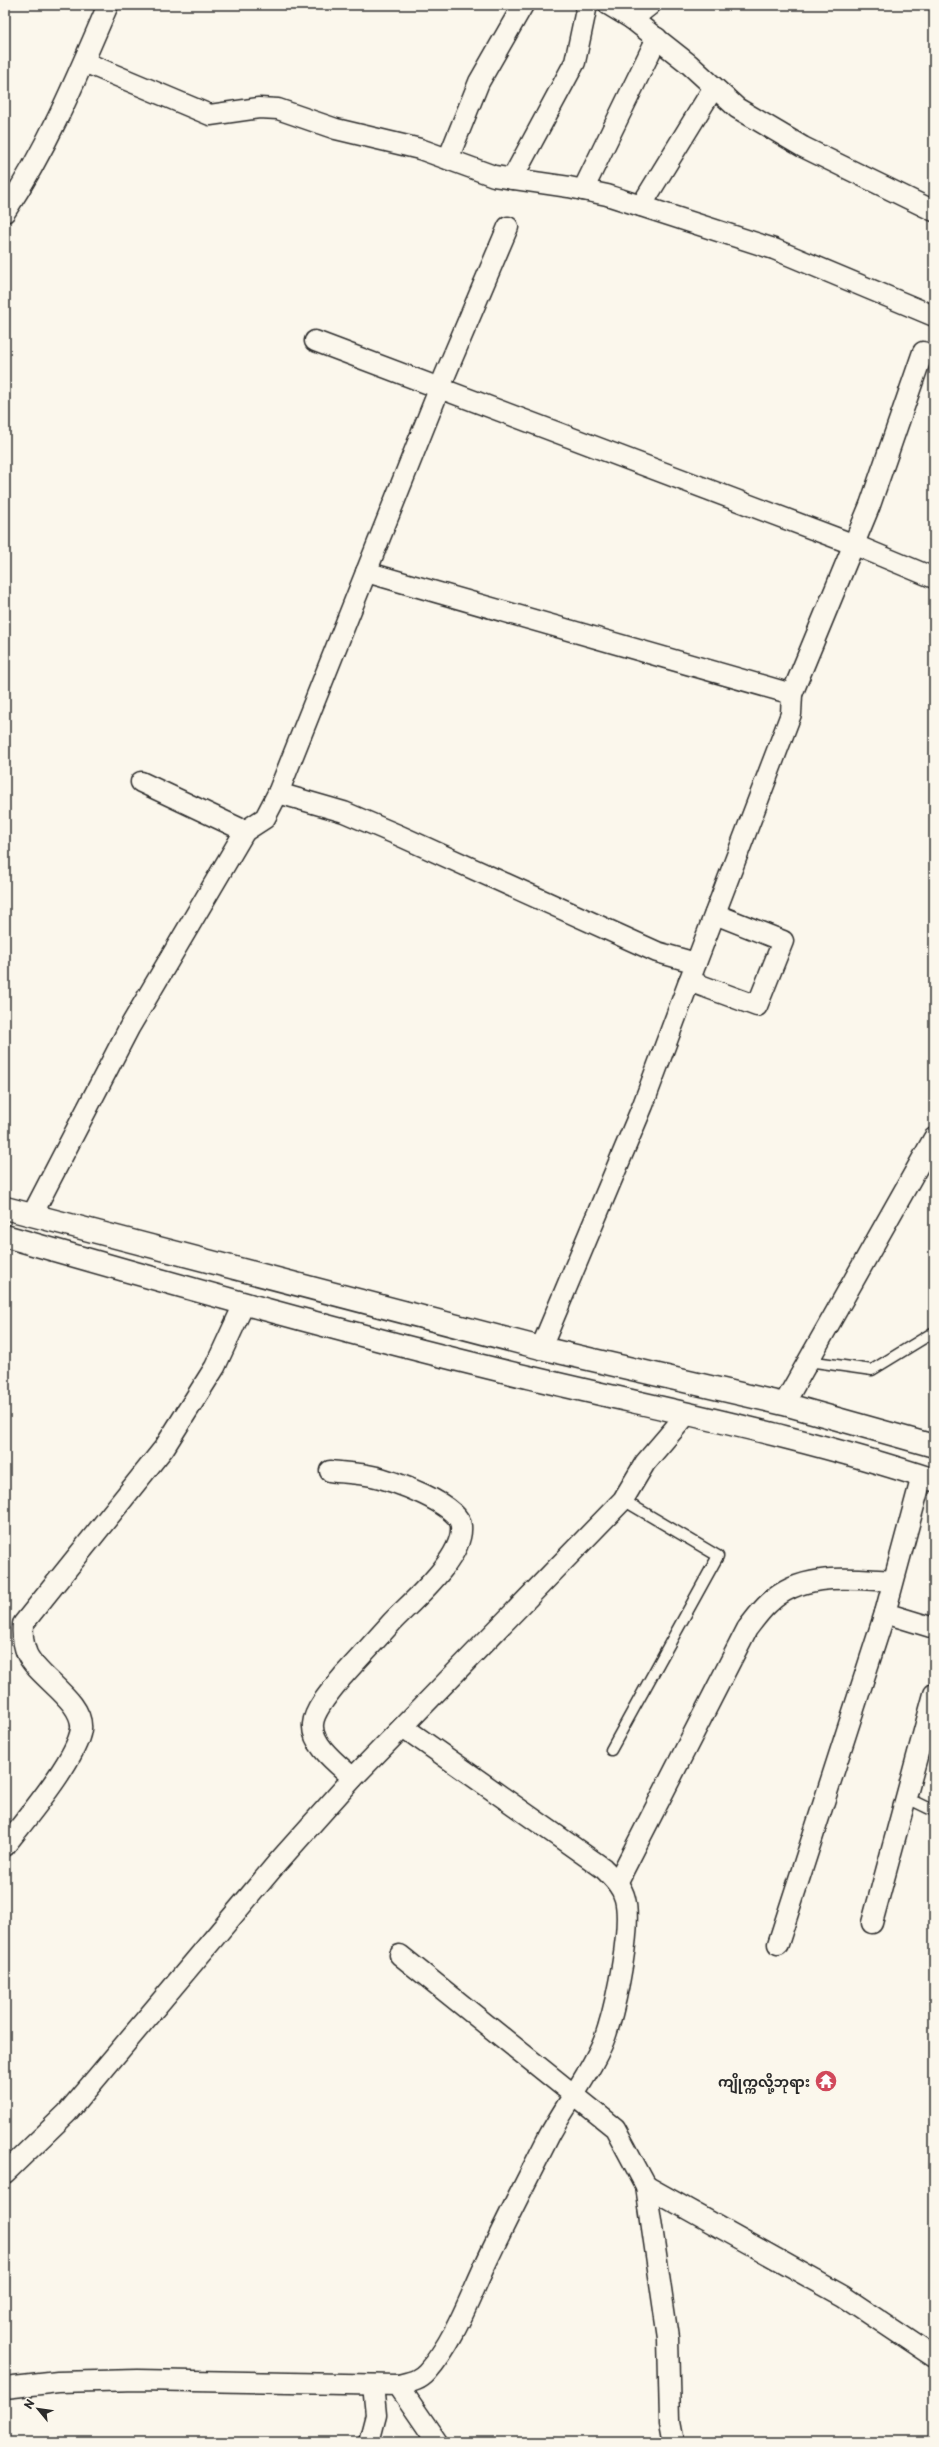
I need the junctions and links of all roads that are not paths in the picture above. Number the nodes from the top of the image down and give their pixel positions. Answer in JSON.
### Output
{"nodes":[{"id":1,"x":108,"y":5,"type":"edge"},
{"id":2,"x":523,"y":5,"type":"edge"},
{"id":3,"x":587,"y":5,"type":"edge"},
{"id":4,"x":609,"y":5,"type":"edge"},
{"id":5,"x":650,"y":5,"type":"edge"},
{"id":6,"x":632,"y":19,"type":"junction"},
{"id":7,"x":657,"y":38,"type":"junction"},
{"id":8,"x":84,"y":62,"type":"junction"},
{"id":9,"x":714,"y":87,"type":"junction"},
{"id":10,"x":448,"y":159,"type":"junction"},
{"id":11,"x":512,"y":179,"type":"junction"},
{"id":12,"x":583,"y":190,"type":"junction"},
{"id":13,"x":640,"y":206,"type":"junction"},
{"id":14,"x":934,"y":211,"type":"edge"},
{"id":15,"x":5,"y":212,"type":"edge"},
{"id":16,"x":508,"y":227,"type":"dead end"},
{"id":17,"x":934,"y":316,"type":"edge"},
{"id":18,"x":315,"y":341,"type":"dead end"},
{"id":19,"x":923,"y":352,"type":"dead end"},
{"id":20,"x":440,"y":387,"type":"junction"},
{"id":21,"x":855,"y":545,"type":"junction"},
{"id":22,"x":366,"y":572,"type":"junction"},
{"id":23,"x":934,"y":578,"type":"edge"},
{"id":24,"x":792,"y":694,"type":"junction"},
{"id":25,"x":141,"y":782,"type":"dead end"},
{"id":26,"x":278,"y":793,"type":"junction"},
{"id":27,"x":245,"y":831,"type":"junction"},
{"id":28,"x":715,"y":914,"type":"junction"},
{"id":29,"x":693,"y":972,"type":"junction"},
{"id":30,"x":934,"y":1138,"type":"edge"},
{"id":31,"x":5,"y":1208,"type":"edge"},
{"id":32,"x":32,"y":1215,"type":"junction"},
{"id":33,"x":5,"y":1236,"type":"edge"},
{"id":34,"x":244,"y":1304,"type":"junction"},
{"id":35,"x":934,"y":1332,"type":"edge"},
{"id":36,"x":541,"y":1348,"type":"junction"},
{"id":37,"x":808,"y":1361,"type":"junction"},
{"id":38,"x":784,"y":1404,"type":"junction"},
{"id":39,"x":687,"y":1414,"type":"junction"},
{"id":40,"x":934,"y":1446,"type":"edge"},
{"id":41,"x":330,"y":1471,"type":"dead end"},
{"id":42,"x":928,"y":1478,"type":"edge"},
{"id":43,"x":623,"y":1500,"type":"junction"},
{"id":44,"x":893,"y":1581,"type":"junction"},
{"id":45,"x":885,"y":1613,"type":"junction"},
{"id":46,"x":934,"y":1628,"type":"edge"},
{"id":47,"x":934,"y":1694,"type":"edge"},
{"id":48,"x":403,"y":1727,"type":"junction"},
{"id":49,"x":611,"y":1750,"type":"dead end"},
{"id":50,"x":353,"y":1778,"type":"junction"},
{"id":51,"x":907,"y":1798,"type":"junction"},
{"id":52,"x":934,"y":1811,"type":"edge"},
{"id":53,"x":5,"y":1846,"type":"edge"},
{"id":54,"x":617,"y":1883,"type":"junction"},
{"id":55,"x":872,"y":1923,"type":"dead end"},
{"id":56,"x":778,"y":1944,"type":"dead end"},
{"id":57,"x":400,"y":1955,"type":"dead end"},
{"id":58,"x":573,"y":2093,"type":"junction"},
{"id":59,"x":5,"y":2173,"type":"edge"},
{"id":60,"x":646,"y":2186,"type":"junction"},
{"id":61,"x":934,"y":2357,"type":"edge"},
{"id":62,"x":373,"y":2385,"type":"junction"},
{"id":63,"x":398,"y":2385,"type":"junction"},
{"id":64,"x":5,"y":2388,"type":"edge"},
{"id":65,"x":370,"y":2442,"type":"edge"},
{"id":66,"x":437,"y":2442,"type":"edge"},
{"id":67,"x":674,"y":2442,"type":"edge"}],
"edges":[{"from":1,"to":8,"type":"street"},
{"from":2,"to":10,"type":"street"},
{"from":3,"to":11,"type":"street"},
{"from":4,"to":6,"type":"street"},
{"from":5,"to":6,"type":"street"},
{"from":6,"to":7,"type":"street"},
{"from":7,"to":9,"type":"street"},
{"from":7,"to":12,"type":"street"},
{"from":8,"to":10,"type":"street"},
{"from":8,"to":15,"type":"street"},
{"from":9,"to":13,"type":"street"},
{"from":9,"to":14,"type":"street"},
{"from":10,"to":11,"type":"street"},
{"from":11,"to":12,"type":"street"},
{"from":12,"to":13,"type":"street"},
{"from":13,"to":17,"type":"street"},
{"from":16,"to":20,"type":"street"},
{"from":18,"to":20,"type":"street"},
{"from":19,"to":21,"type":"street"},
{"from":20,"to":21,"type":"street"},
{"from":20,"to":22,"type":"street"},
{"from":21,"to":23,"type":"street"},
{"from":21,"to":24,"type":"street"},
{"from":22,"to":24,"type":"street"},
{"from":22,"to":26,"type":"street"},
{"from":24,"to":28,"type":"street"},
{"from":25,"to":27,"type":"street"},
{"from":26,"to":27,"type":"street"},
{"from":26,"to":29,"type":"street"},
{"from":27,"to":32,"type":"street"},
{"from":28,"to":29,"type":"street"},
{"from":28,"to":29,"type":"street"},
{"from":29,"to":36,"type":"street"},
{"from":30,"to":37,"type":"street"},
{"from":31,"to":32,"type":"highway"},
{"from":32,"to":36,"type":"highway"},
{"from":33,"to":34,"type":"highway"},
{"from":34,"to":39,"type":"highway"},
{"from":34,"to":53,"type":"street"},
{"from":35,"to":37,"type":"lane"},
{"from":36,"to":38,"type":"highway"},
{"from":37,"to":38,"type":"street"},
{"from":38,"to":40,"type":"highway"},
{"from":39,"to":42,"type":"highway"},
{"from":39,"to":43,"type":"street"},
{"from":41,"to":50,"type":"street"},
{"from":42,"to":44,"type":"street"},
{"from":43,"to":48,"type":"street"},
{"from":43,"to":49,"type":"lane"},
{"from":44,"to":45,"type":"street"},
{"from":44,"to":54,"type":"street"},
{"from":45,"to":46,"type":"street"},
{"from":45,"to":56,"type":"street"},
{"from":47,"to":51,"type":"street"},
{"from":48,"to":50,"type":"street"},
{"from":48,"to":54,"type":"street"},
{"from":50,"to":59,"type":"street"},
{"from":51,"to":52,"type":"lane"},
{"from":51,"to":55,"type":"street"},
{"from":54,"to":58,"type":"street"},
{"from":57,"to":58,"type":"street"},
{"from":58,"to":60,"type":"street"},
{"from":58,"to":63,"type":"street"},
{"from":60,"to":61,"type":"street"},
{"from":60,"to":67,"type":"street"},
{"from":62,"to":63,"type":"street"},
{"from":62,"to":64,"type":"street"},
{"from":62,"to":65,"type":"street"},
{"from":63,"to":66,"type":"street"}]}
